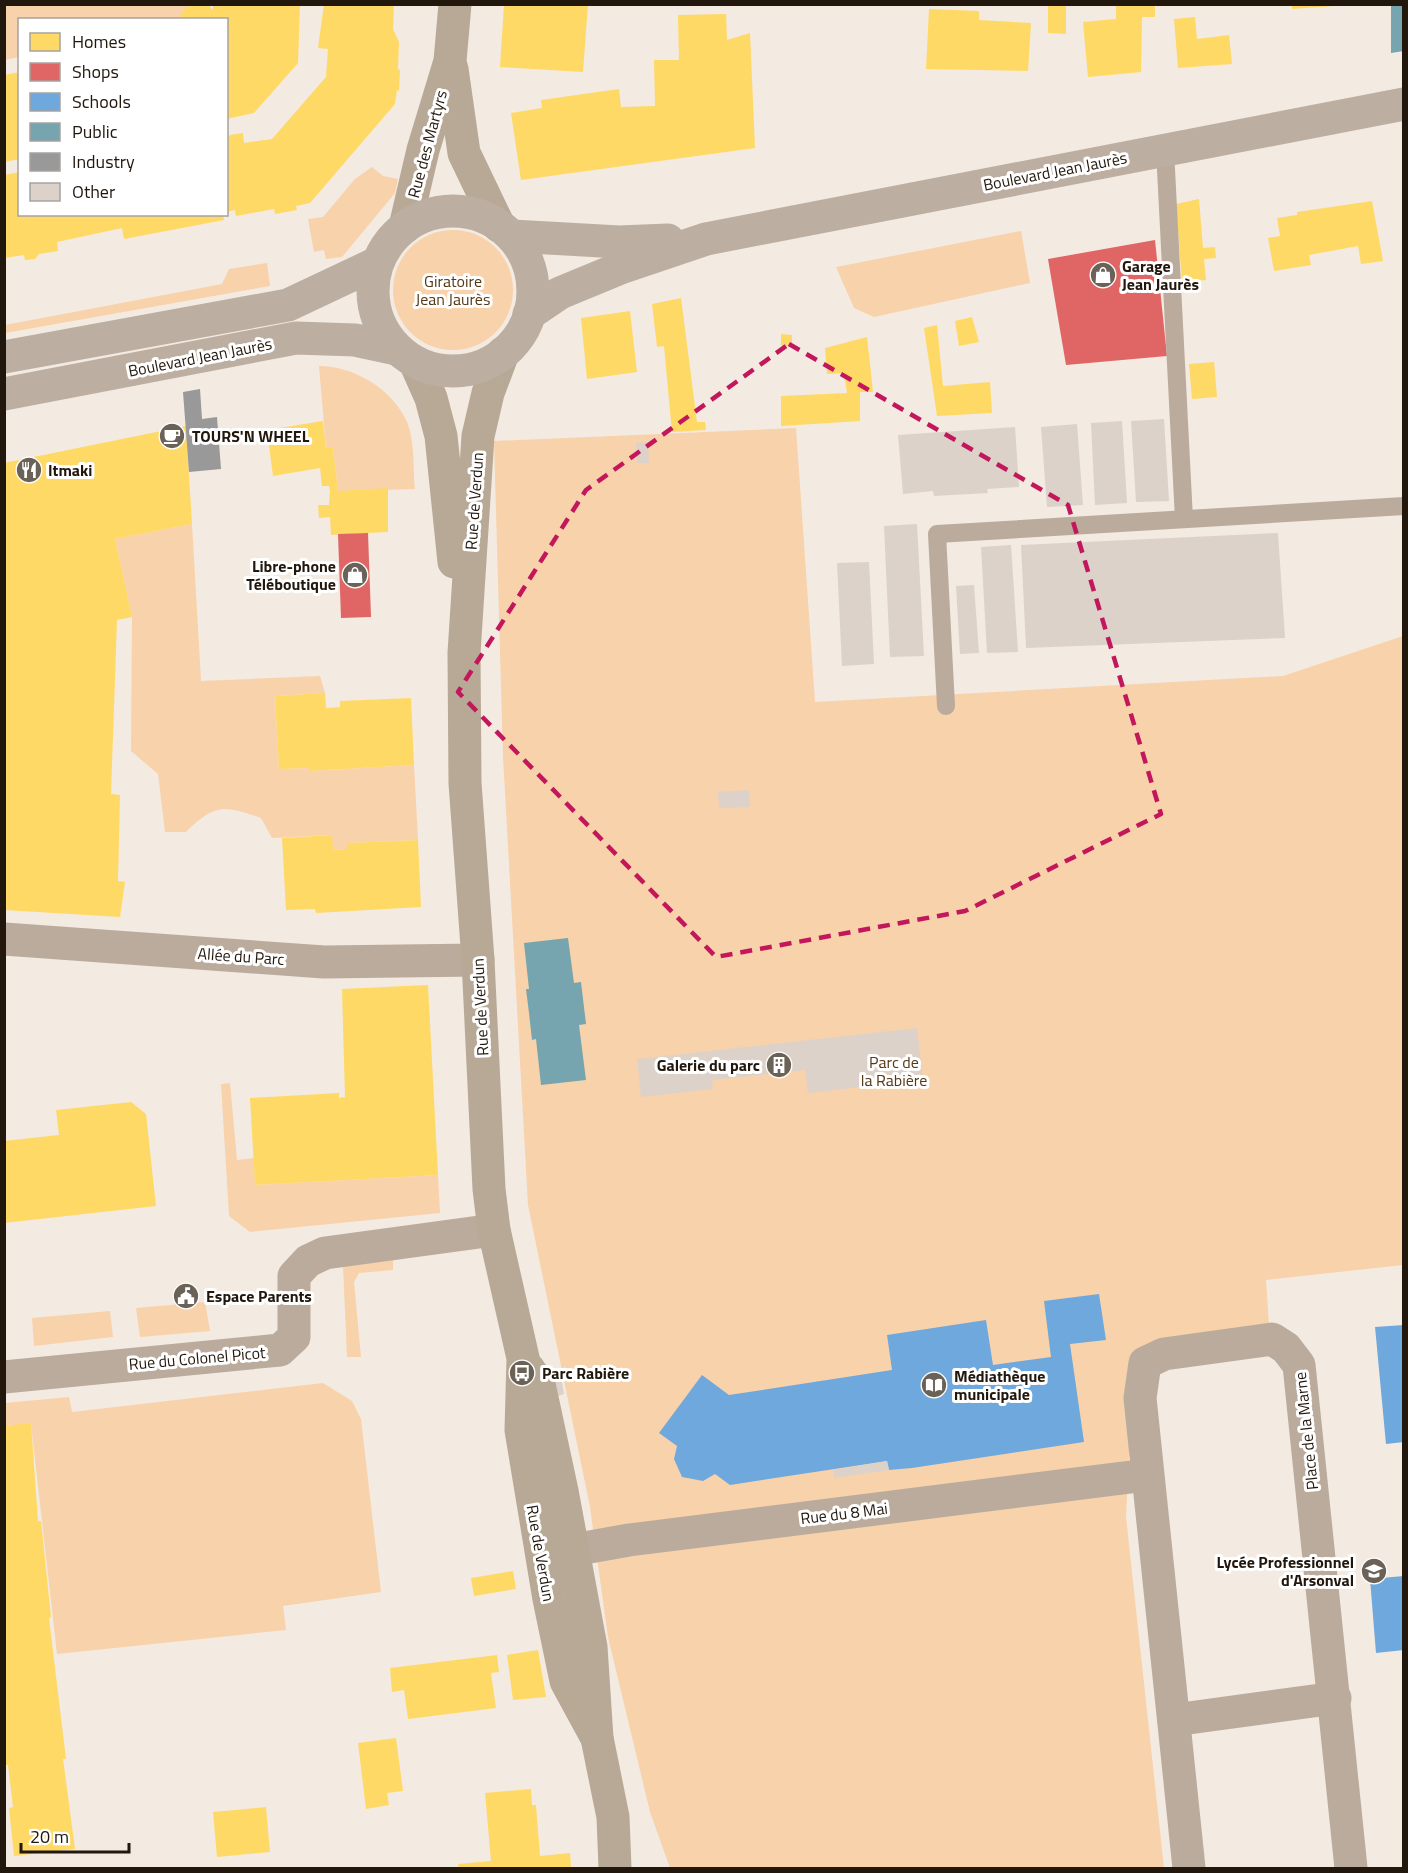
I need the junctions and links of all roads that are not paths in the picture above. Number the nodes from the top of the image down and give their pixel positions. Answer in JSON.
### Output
{"nodes":[{"id":1,"x":455,"y":4,"type":"edge"},
{"id":2,"x":450,"y":61,"type":"junction"},
{"id":3,"x":1404,"y":104,"type":"edge"},
{"id":4,"x":1165,"y":150,"type":"junction"},
{"id":5,"x":405,"y":227,"type":"junction"},
{"id":6,"x":505,"y":231,"type":"junction"},
{"id":7,"x":706,"y":239,"type":"junction"},
{"id":8,"x":377,"y":263,"type":"junction"},
{"id":9,"x":529,"y":314,"type":"junction"},
{"id":10,"x":503,"y":353,"type":"junction"},
{"id":11,"x":406,"y":356,"type":"junction"},
{"id":12,"x":4,"y":357,"type":"edge"},
{"id":13,"x":4,"y":394,"type":"edge"},
{"id":14,"x":1404,"y":506,"type":"edge"},
{"id":15,"x":1184,"y":519,"type":"junction"},
{"id":16,"x":464,"y":653,"type":"junction"},
{"id":17,"x":946,"y":706,"type":"dead end"},
{"id":18,"x":4,"y":939,"type":"edge"},
{"id":19,"x":478,"y":960,"type":"junction"},
{"id":20,"x":494,"y":1230,"type":"junction"},
{"id":21,"x":523,"y":1358,"type":"junction"},
{"id":22,"x":4,"y":1377,"type":"edge"},
{"id":23,"x":1147,"y":1475,"type":"junction"},
{"id":24,"x":573,"y":1551,"type":"junction"},
{"id":25,"x":541,"y":1556,"type":"junction"},
{"id":26,"x":1335,"y":1698,"type":"junction"},
{"id":27,"x":1174,"y":1720,"type":"junction"},
{"id":28,"x":597,"y":1738,"type":"junction"},
{"id":29,"x":613,"y":1816,"type":"junction"},
{"id":30,"x":615,"y":1869,"type":"edge"},
{"id":31,"x":636,"y":1869,"type":"edge"},
{"id":32,"x":1190,"y":1869,"type":"edge"},
{"id":33,"x":1351,"y":1869,"type":"edge"}],
"edges":[{"from":1,"to":2,"type":"main road","name":"Rue des Martyrs"},
{"from":2,"to":5,"type":"main road","name":"Rue des Martyrs"},
{"from":2,"to":6,"type":"main road","name":"Rue des Martyrs"},
{"from":3,"to":4,"type":"main road","name":"Boulevard Jean Jaurès"},
{"from":4,"to":7,"type":"main road","name":"Boulevard Jean Jaurès"},
{"from":4,"to":15,"type":"lane"},
{"from":5,"to":6,"type":"main road"},
{"from":5,"to":8,"type":"main road"},
{"from":6,"to":7,"type":"main road","name":"Boulevard Jean Jaurès"},
{"from":6,"to":9,"type":"main road"},
{"from":7,"to":9,"type":"main road","name":"Boulevard Jean Jaurès"},
{"from":8,"to":11,"type":"main road"},
{"from":8,"to":12,"type":"main road","name":"Boulevard Jean Jaurès"},
{"from":9,"to":10,"type":"main road"},
{"from":10,"to":11,"type":"main road"},
{"from":10,"to":16,"type":"main road","name":"Rue de Verdun"},
{"from":11,"to":13,"type":"main road","name":"Boulevard Jean Jaurès"},
{"from":11,"to":16,"type":"main road","name":"Rue de Verdun"},
{"from":14,"to":15,"type":"lane"},
{"from":15,"to":17,"type":"lane"},
{"from":16,"to":19,"type":"main road","name":"Rue de Verdun"},
{"from":18,"to":19,"type":"street","name":"Allée du Parc"},
{"from":19,"to":20,"type":"main road","name":"Rue de Verdun"},
{"from":20,"to":21,"type":"main road","name":"Rue de Verdun"},
{"from":20,"to":22,"type":"street","name":"Rue du Colonel Picot"},
{"from":21,"to":24,"type":"main road","name":"Rue de Verdun"},
{"from":21,"to":25,"type":"main road","name":"Rue de Verdun"},
{"from":23,"to":24,"type":"street","name":"Rue du 8 Mai"},
{"from":23,"to":26,"type":"street","name":"Place de la Marne"},
{"from":23,"to":27,"type":"street","name":"Place de la Marne"},
{"from":24,"to":25,"type":"street","name":"Rue du 8 Mai"},
{"from":24,"to":28,"type":"main road","name":"Rue de Verdun"},
{"from":25,"to":28,"type":"main road","name":"Rue de Verdun"},
{"from":26,"to":27,"type":"street"},
{"from":26,"to":33,"type":"street","name":"Place de la Marne"},
{"from":27,"to":32,"type":"street","name":"Place de la Marne"},
{"from":28,"to":29,"type":"main road","name":"Rue de Verdun"},
{"from":29,"to":30,"type":"main road","name":"Rue de Verdun"},
{"from":29,"to":31,"type":"main road","name":"Rue de Verdun"}]}
